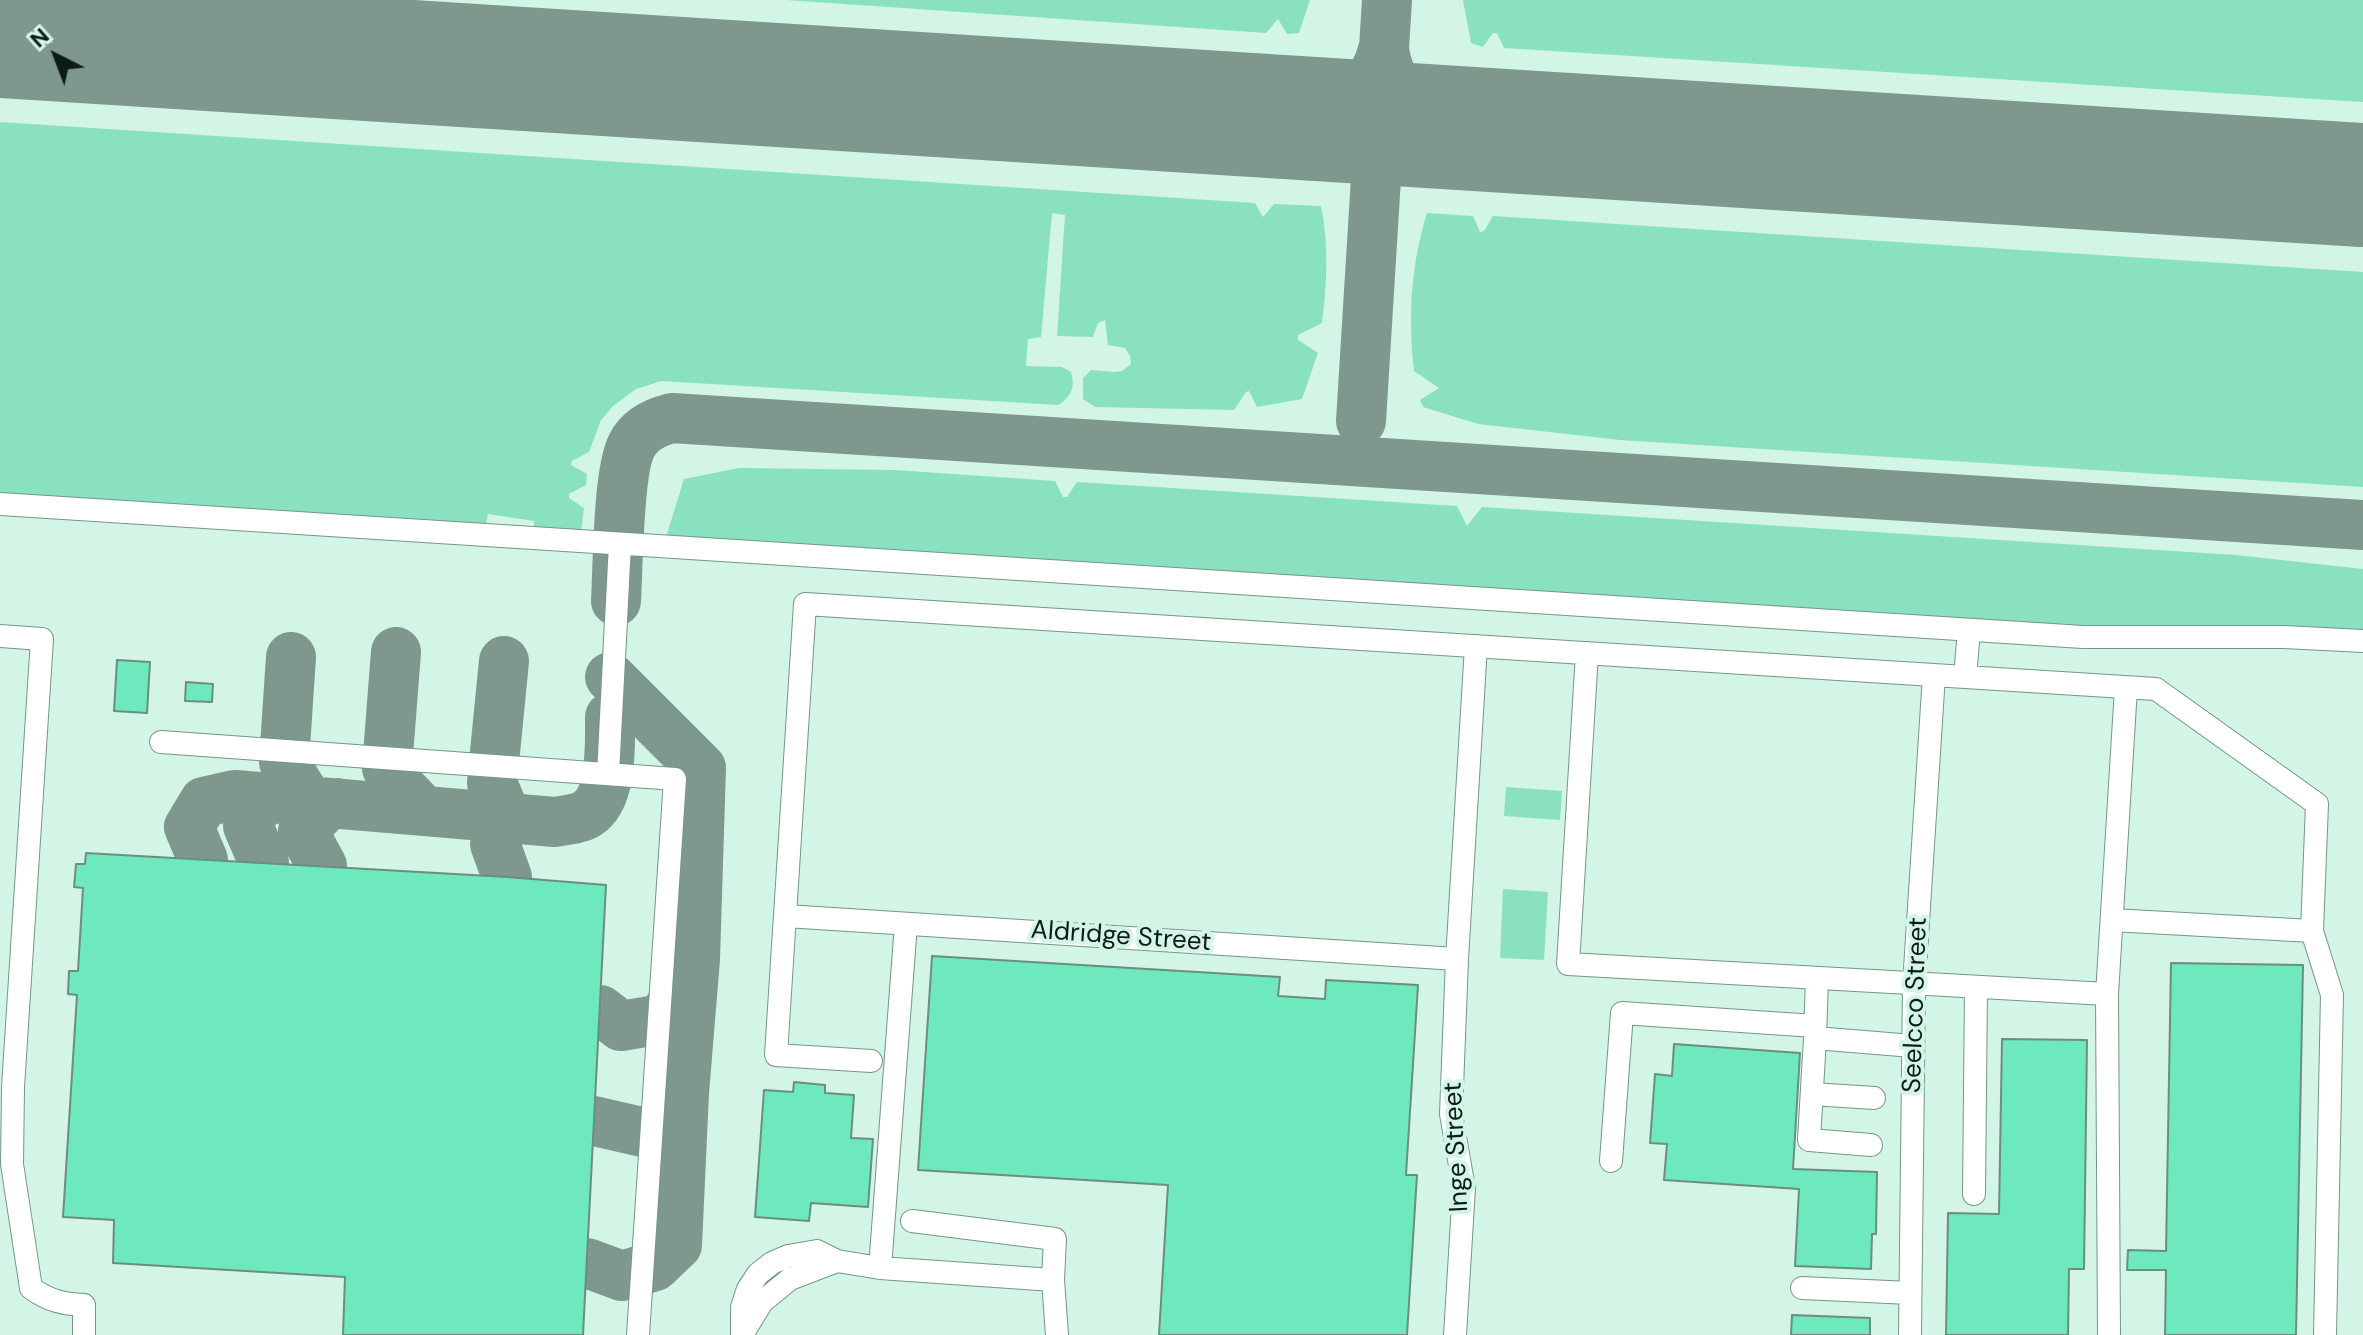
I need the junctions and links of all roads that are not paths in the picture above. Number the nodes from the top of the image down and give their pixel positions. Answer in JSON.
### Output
{"nodes":[{"id":1,"x":0,"y":504,"type":"edge"},
{"id":2,"x":620,"y":544,"type":"junction"},
{"id":3,"x":1969,"y":630,"type":"junction"},
{"id":4,"x":0,"y":636,"type":"edge"},
{"id":5,"x":2363,"y":641,"type":"edge"},
{"id":6,"x":1476,"y":646,"type":"junction"},
{"id":7,"x":1587,"y":653,"type":"junction"},
{"id":8,"x":1934,"y":675,"type":"junction"},
{"id":9,"x":1965,"y":677,"type":"junction"},
{"id":10,"x":2126,"y":688,"type":"junction"},
{"id":11,"x":161,"y":742,"type":"dead end"},
{"id":12,"x":608,"y":774,"type":"junction"},
{"id":13,"x":786,"y":916,"type":"junction"},
{"id":14,"x":2112,"y":920,"type":"junction"},
{"id":15,"x":906,"y":924,"type":"junction"},
{"id":16,"x":2312,"y":931,"type":"junction"},
{"id":17,"x":1457,"y":959,"type":"junction"},
{"id":18,"x":1817,"y":978,"type":"junction"},
{"id":19,"x":1914,"y":984,"type":"junction"},
{"id":20,"x":1976,"y":987,"type":"junction"},
{"id":21,"x":2107,"y":994,"type":"junction"},
{"id":22,"x":1815,"y":1032,"type":"junction"},
{"id":23,"x":1913,"y":1046,"type":"junction"},
{"id":24,"x":871,"y":1061,"type":"dead end"},
{"id":25,"x":1812,"y":1094,"type":"junction"},
{"id":26,"x":1874,"y":1098,"type":"dead end"},
{"id":27,"x":6,"y":1118,"type":"edge"},
{"id":28,"x":1871,"y":1145,"type":"dead end"},
{"id":29,"x":1611,"y":1161,"type":"dead end"},
{"id":30,"x":1974,"y":1194,"type":"dead end"},
{"id":31,"x":912,"y":1221,"type":"dead end"},
{"id":32,"x":880,"y":1268,"type":"junction"},
{"id":33,"x":1053,"y":1280,"type":"junction"},
{"id":34,"x":1802,"y":1288,"type":"dead end"},
{"id":35,"x":1910,"y":1293,"type":"junction"},
{"id":36,"x":742,"y":1334,"type":"edge"},
{"id":37,"x":84,"y":1335,"type":"edge"},
{"id":38,"x":638,"y":1335,"type":"edge"},
{"id":39,"x":1057,"y":1335,"type":"edge"},
{"id":40,"x":1455,"y":1335,"type":"edge"},
{"id":41,"x":1910,"y":1335,"type":"edge"},
{"id":42,"x":2109,"y":1335,"type":"edge"},
{"id":43,"x":2325,"y":1335,"type":"edge"}],
"edges":[{"from":1,"to":2,"type":"street"},
{"from":2,"to":3,"type":"street"},
{"from":2,"to":12,"type":"street"},
{"from":3,"to":5,"type":"street"},
{"from":3,"to":9,"type":"street"},
{"from":4,"to":27,"type":"street"},
{"from":6,"to":7,"type":"street"},
{"from":6,"to":13,"type":"street"},
{"from":6,"to":17,"type":"street","name":"Inge Street"},
{"from":7,"to":8,"type":"street"},
{"from":7,"to":18,"type":"street"},
{"from":8,"to":9,"type":"street"},
{"from":8,"to":19,"type":"street","name":"Seelcco Street"},
{"from":9,"to":10,"type":"street"},
{"from":10,"to":14,"type":"street"},
{"from":10,"to":16,"type":"street"},
{"from":11,"to":12,"type":"street"},
{"from":12,"to":38,"type":"street"},
{"from":13,"to":15,"type":"street","name":"Aldridge Street"},
{"from":13,"to":24,"type":"street"},
{"from":14,"to":16,"type":"street"},
{"from":14,"to":21,"type":"street"},
{"from":15,"to":17,"type":"street","name":"Aldridge Street"},
{"from":15,"to":32,"type":"street"},
{"from":16,"to":43,"type":"street"},
{"from":17,"to":40,"type":"street","name":"Inge Street"},
{"from":18,"to":19,"type":"street"},
{"from":18,"to":22,"type":"street"},
{"from":19,"to":20,"type":"street"},
{"from":19,"to":23,"type":"street","name":"Seelcco Street"},
{"from":20,"to":21,"type":"street"},
{"from":20,"to":30,"type":"street"},
{"from":21,"to":42,"type":"street"},
{"from":22,"to":23,"type":"street"},
{"from":22,"to":25,"type":"street"},
{"from":22,"to":29,"type":"street"},
{"from":23,"to":35,"type":"street","name":"Seelcco Street"},
{"from":25,"to":26,"type":"street"},
{"from":25,"to":28,"type":"street"},
{"from":27,"to":37,"type":"street"},
{"from":31,"to":33,"type":"street"},
{"from":32,"to":33,"type":"street"},
{"from":32,"to":36,"type":"street"},
{"from":33,"to":39,"type":"street"},
{"from":34,"to":35,"type":"street"},
{"from":35,"to":41,"type":"street","name":"Seelcco Street"}]}
